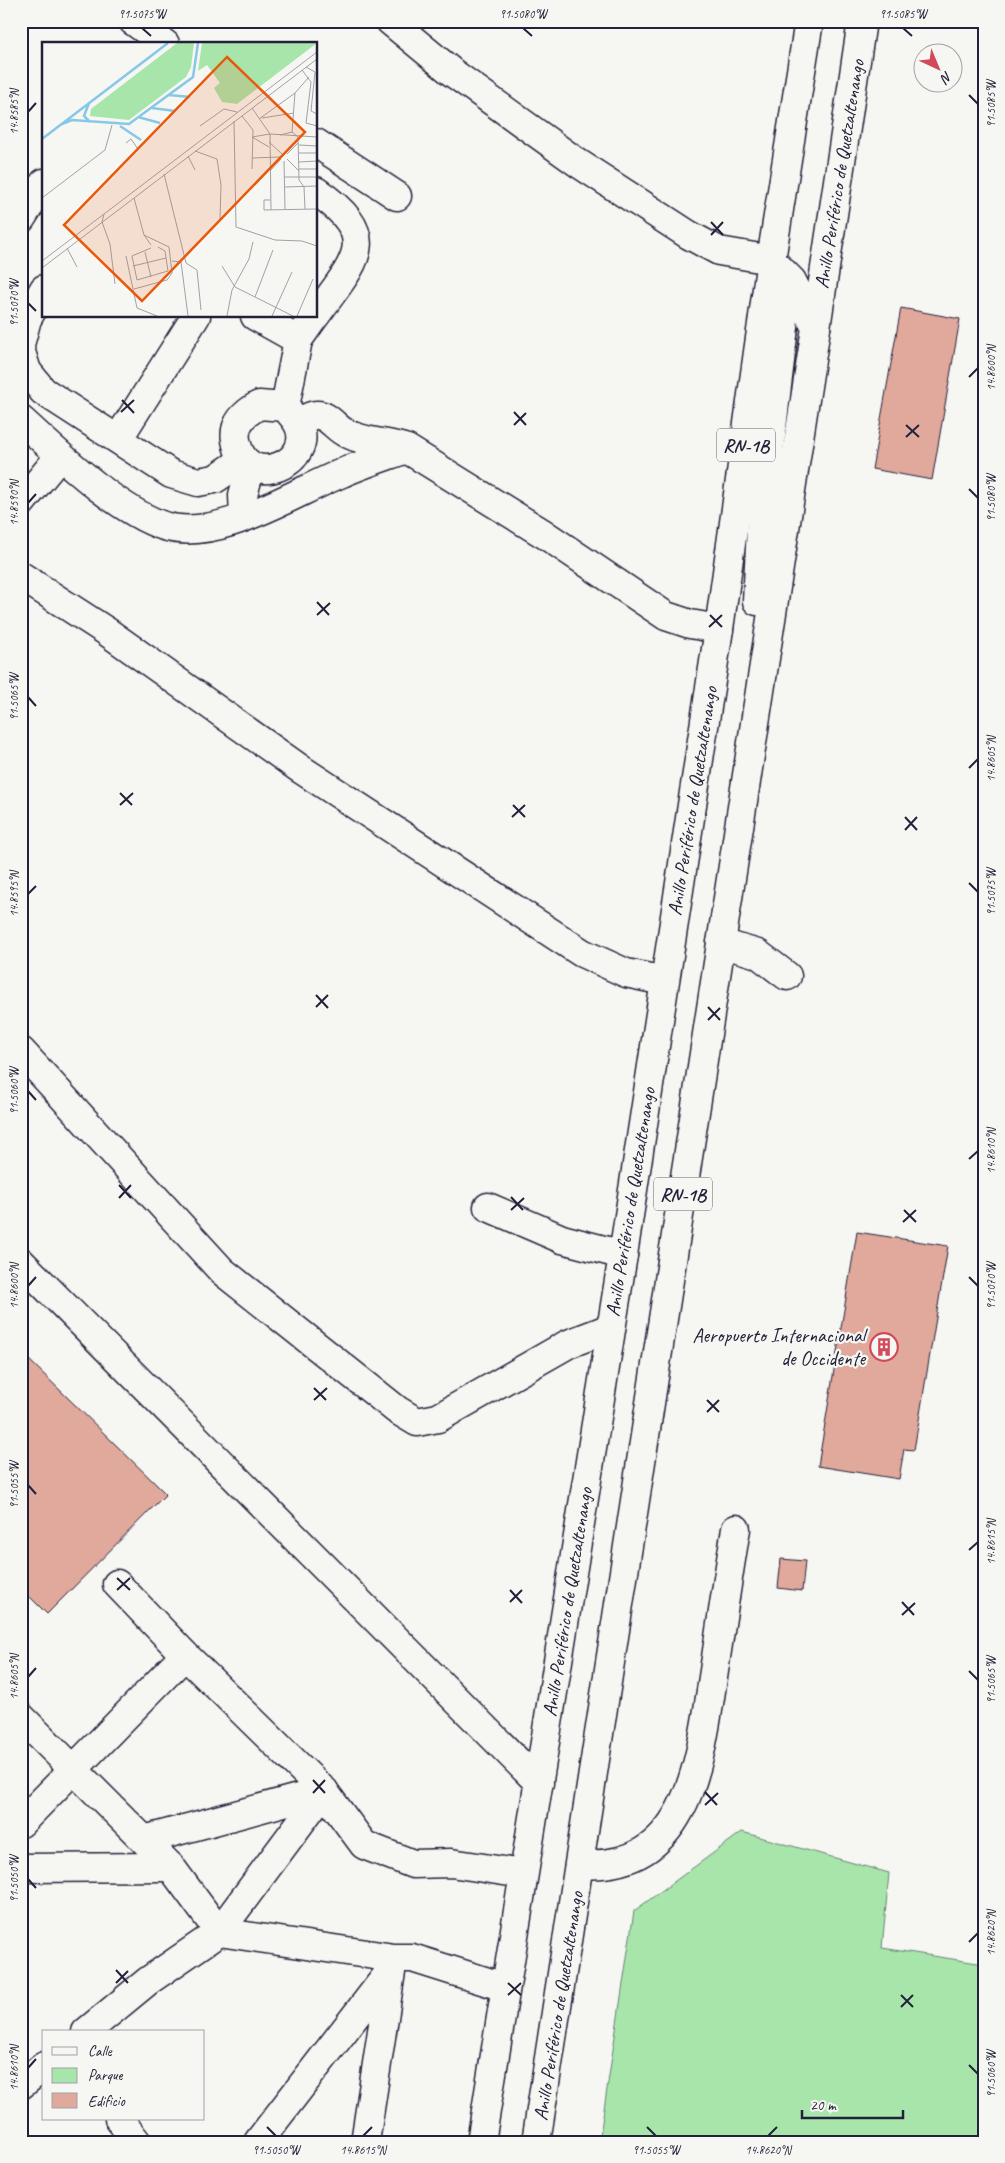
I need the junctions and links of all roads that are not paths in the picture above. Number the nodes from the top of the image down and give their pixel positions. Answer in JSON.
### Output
{"nodes":[{"id":1,"x":390,"y":21,"type":"edge"},
{"id":2,"x":809,"y":21,"type":"edge"},
{"id":3,"x":862,"y":21,"type":"edge"},
{"id":4,"x":132,"y":29,"type":"edge"},
{"id":5,"x":161,"y":42,"type":"edge"},
{"id":6,"x":318,"y":144,"type":"edge"},
{"id":7,"x":42,"y":186,"type":"edge"},
{"id":8,"x":318,"y":193,"type":"edge"},
{"id":9,"x":397,"y":196,"type":"dead end"},
{"id":10,"x":21,"y":219,"type":"edge"},
{"id":11,"x":771,"y":260,"type":"junction"},
{"id":12,"x":42,"y":292,"type":"edge"},
{"id":13,"x":318,"y":313,"type":"edge"},
{"id":14,"x":195,"y":318,"type":"edge"},
{"id":15,"x":259,"y":318,"type":"edge"},
{"id":16,"x":314,"y":318,"type":"edge"},
{"id":17,"x":816,"y":328,"type":"junction"},
{"id":18,"x":298,"y":340,"type":"junction"},
{"id":19,"x":21,"y":341,"type":"edge"},
{"id":20,"x":21,"y":352,"type":"edge"},
{"id":21,"x":292,"y":415,"type":"junction"},
{"id":22,"x":21,"y":420,"type":"edge"},
{"id":23,"x":118,"y":439,"type":"junction"},
{"id":24,"x":407,"y":449,"type":"junction"},
{"id":25,"x":60,"y":456,"type":"junction"},
{"id":26,"x":247,"y":463,"type":"junction"},
{"id":27,"x":21,"y":503,"type":"edge"},
{"id":28,"x":244,"y":516,"type":"junction"},
{"id":29,"x":21,"y":576,"type":"edge"},
{"id":30,"x":719,"y":629,"type":"junction"},
{"id":31,"x":766,"y":642,"type":"junction"},
{"id":32,"x":721,"y":943,"type":"junction"},
{"id":33,"x":787,"y":976,"type":"dead end"},
{"id":34,"x":664,"y":981,"type":"junction"},
{"id":35,"x":21,"y":1050,"type":"edge"},
{"id":36,"x":488,"y":1207,"type":"dead end"},
{"id":37,"x":623,"y":1255,"type":"junction"},
{"id":38,"x":21,"y":1262,"type":"edge"},
{"id":39,"x":610,"y":1328,"type":"junction"},
{"id":40,"x":736,"y":1529,"type":"dead end"},
{"id":41,"x":117,"y":1584,"type":"dead end"},
{"id":42,"x":185,"y":1655,"type":"junction"},
{"id":43,"x":21,"y":1717,"type":"edge"},
{"id":44,"x":72,"y":1768,"type":"junction"},
{"id":45,"x":539,"y":1783,"type":"junction"},
{"id":46,"x":324,"y":1791,"type":"junction"},
{"id":47,"x":21,"y":1822,"type":"edge"},
{"id":48,"x":144,"y":1840,"type":"junction"},
{"id":49,"x":580,"y":1864,"type":"junction"},
{"id":50,"x":171,"y":1867,"type":"junction"},
{"id":51,"x":21,"y":1868,"type":"edge"},
{"id":52,"x":523,"y":1874,"type":"junction"},
{"id":53,"x":219,"y":1932,"type":"junction"},
{"id":54,"x":393,"y":1964,"type":"junction"},
{"id":55,"x":148,"y":1981,"type":"junction"},
{"id":56,"x":504,"y":1987,"type":"junction"},
{"id":57,"x":88,"y":2030,"type":"edge"},
{"id":58,"x":118,"y":2030,"type":"edge"},
{"id":59,"x":42,"y":2068,"type":"edge"},
{"id":60,"x":21,"y":2085,"type":"edge"},
{"id":61,"x":42,"y":2086,"type":"edge"},
{"id":62,"x":21,"y":2090,"type":"edge"},
{"id":63,"x":120,"y":2120,"type":"edge"},
{"id":64,"x":137,"y":2142,"type":"edge"},
{"id":65,"x":258,"y":2142,"type":"edge"},
{"id":66,"x":365,"y":2142,"type":"edge"},
{"id":67,"x":481,"y":2142,"type":"edge"},
{"id":68,"x":536,"y":2142,"type":"edge"}],
"edges":[{"from":1,"to":11,"type":"main road"},
{"from":2,"to":11,"type":"main road","name":"Anillo Periférico de Quetzaltenango","number":"RN-1B"},
{"from":3,"to":17,"type":"main road","name":"Anillo Periférico de Quetzaltenango","number":"RN-1B"},
{"from":4,"to":5,"type":"main road"},
{"from":6,"to":9,"type":"main road"},
{"from":7,"to":10,"type":"main road"},
{"from":8,"to":13,"type":"main road"},
{"from":11,"to":17,"type":"main road","name":"Anillo Periférico de Quetzaltenango"},
{"from":11,"to":30,"type":"main road","name":"Anillo Periférico de Quetzaltenango","number":"RN-1B"},
{"from":11,"to":31,"type":"main road"},
{"from":12,"to":19,"type":"main road"},
{"from":14,"to":23,"type":"main road"},
{"from":15,"to":18,"type":"main road"},
{"from":16,"to":18,"type":"main road"},
{"from":17,"to":31,"type":"main road","name":"Anillo Periférico de Quetzaltenango","number":"RN-1B"},
{"from":18,"to":21,"type":"main road"},
{"from":20,"to":23,"type":"main road"},
{"from":21,"to":24,"type":"main road"},
{"from":21,"to":26,"type":"main road"},
{"from":21,"to":26,"type":"main road"},
{"from":22,"to":25,"type":"main road"},
{"from":23,"to":26,"type":"main road"},
{"from":24,"to":28,"type":"main road"},
{"from":24,"to":30,"type":"main road"},
{"from":25,"to":27,"type":"main road"},
{"from":25,"to":28,"type":"main road"},
{"from":26,"to":28,"type":"main road"},
{"from":29,"to":34,"type":"main road"},
{"from":30,"to":34,"type":"main road","name":"Anillo Periférico de Quetzaltenango","number":"RN-1B"},
{"from":31,"to":32,"type":"main road","name":"Anillo Periférico de Quetzaltenango","number":"RN-1B"},
{"from":32,"to":33,"type":"main road"},
{"from":32,"to":49,"type":"main road","name":"Anillo Periférico de Quetzaltenango","number":"RN-1B"},
{"from":34,"to":37,"type":"main road","name":"Anillo Periférico de Quetzaltenango","number":"RN-1B"},
{"from":35,"to":39,"type":"main road"},
{"from":36,"to":37,"type":"main road"},
{"from":37,"to":39,"type":"main road","name":"Anillo Periférico de Quetzaltenango","number":"RN-1B"},
{"from":38,"to":45,"type":"main road"},
{"from":39,"to":45,"type":"main road","name":"Anillo Periférico de Quetzaltenango","number":"RN-1B"},
{"from":40,"to":49,"type":"main road"},
{"from":41,"to":42,"type":"main road"},
{"from":42,"to":44,"type":"main road"},
{"from":42,"to":46,"type":"main road"},
{"from":43,"to":44,"type":"main road"},
{"from":44,"to":47,"type":"main road"},
{"from":44,"to":48,"type":"main road"},
{"from":45,"to":52,"type":"main road","name":"Anillo Periférico de Quetzaltenango","number":"RN-1B"},
{"from":46,"to":48,"type":"main road"},
{"from":46,"to":52,"type":"main road"},
{"from":46,"to":53,"type":"main road"},
{"from":48,"to":50,"type":"main road"},
{"from":49,"to":68,"type":"main road","name":"Anillo Periférico de Quetzaltenango","number":"RN-1B"},
{"from":50,"to":51,"type":"main road"},
{"from":50,"to":53,"type":"main road"},
{"from":52,"to":56,"type":"main road","name":"Anillo Periférico de Quetzaltenango","number":"RN-1B"},
{"from":53,"to":54,"type":"main road"},
{"from":53,"to":55,"type":"main road"},
{"from":54,"to":56,"type":"main road"},
{"from":54,"to":65,"type":"main road"},
{"from":54,"to":66,"type":"main road"},
{"from":55,"to":57,"type":"main road"},
{"from":55,"to":58,"type":"main road"},
{"from":56,"to":67,"type":"main road","name":"Anillo Periférico de Quetzaltenango","number":"RN-1B"},
{"from":59,"to":60,"type":"main road"},
{"from":61,"to":62,"type":"main road"},
{"from":63,"to":64,"type":"main road"}]}
